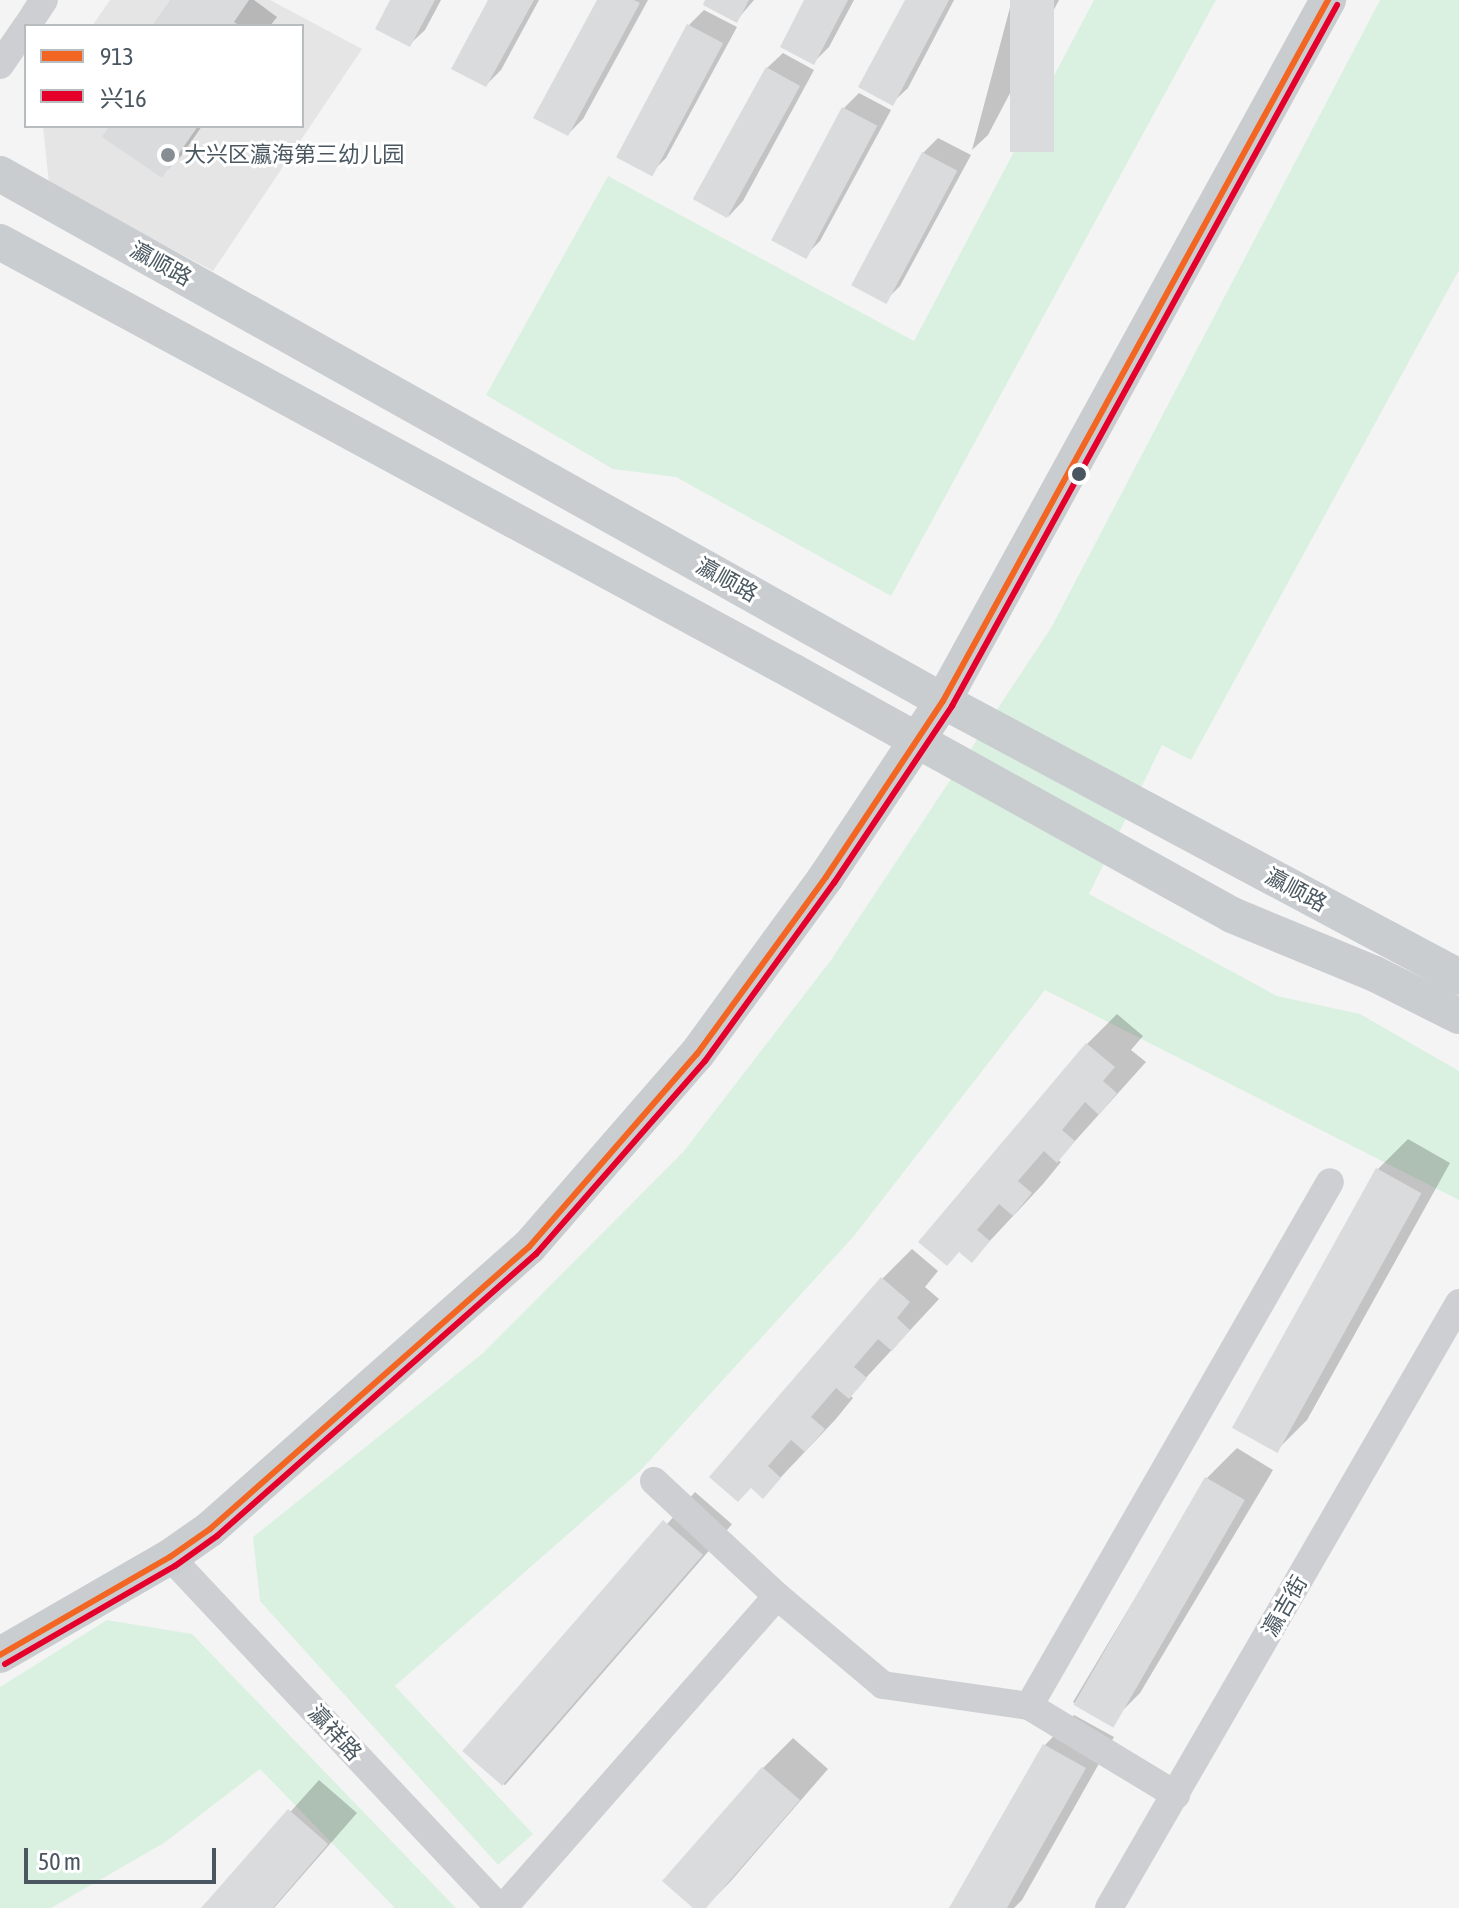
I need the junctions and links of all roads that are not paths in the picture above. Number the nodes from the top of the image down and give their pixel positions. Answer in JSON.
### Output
{"nodes":[{"id":1,"x":44,"y":0,"type":"edge"},
{"id":2,"x":1328,"y":0,"type":"edge"},
{"id":3,"x":27,"y":24,"type":"edge"},
{"id":4,"x":24,"y":29,"type":"edge"},
{"id":5,"x":0,"y":65,"type":"edge"},
{"id":6,"x":0,"y":174,"type":"edge"},
{"id":7,"x":0,"y":242,"type":"edge"},
{"id":8,"x":943,"y":701,"type":"junction"},
{"id":9,"x":917,"y":743,"type":"junction"},
{"id":10,"x":1459,"y":977,"type":"edge"},
{"id":11,"x":1459,"y":1016,"type":"edge"},
{"id":12,"x":1330,"y":1182,"type":"dead end"},
{"id":13,"x":1459,"y":1303,"type":"edge"},
{"id":14,"x":654,"y":1481,"type":"dead end"},
{"id":15,"x":170,"y":1557,"type":"junction"},
{"id":16,"x":777,"y":1596,"type":"junction"},
{"id":17,"x":0,"y":1655,"type":"edge"},
{"id":18,"x":1029,"y":1706,"type":"junction"},
{"id":19,"x":1176,"y":1795,"type":"junction"},
{"id":20,"x":502,"y":1908,"type":"edge"},
{"id":21,"x":1109,"y":1908,"type":"edge"}],
"edges":[{"from":1,"to":3,"type":"street"},
{"from":2,"to":8,"type":"main road"},
{"from":4,"to":5,"type":"street"},
{"from":6,"to":8,"type":"main road","name":"瀛顺路"},
{"from":7,"to":9,"type":"main road","name":"瀛顺路"},
{"from":8,"to":9,"type":"main road"},
{"from":8,"to":10,"type":"main road","name":"瀛顺路"},
{"from":9,"to":11,"type":"main road","name":"瀛顺路"},
{"from":9,"to":15,"type":"main road"},
{"from":12,"to":18,"type":"street"},
{"from":13,"to":19,"type":"street","name":"瀛吉街"},
{"from":14,"to":16,"type":"street"},
{"from":15,"to":17,"type":"main road"},
{"from":15,"to":20,"type":"street","name":"瀛祥路"},
{"from":16,"to":18,"type":"street"},
{"from":16,"to":20,"type":"street"},
{"from":18,"to":19,"type":"street"},
{"from":19,"to":21,"type":"street","name":"瀛吉街"}]}
